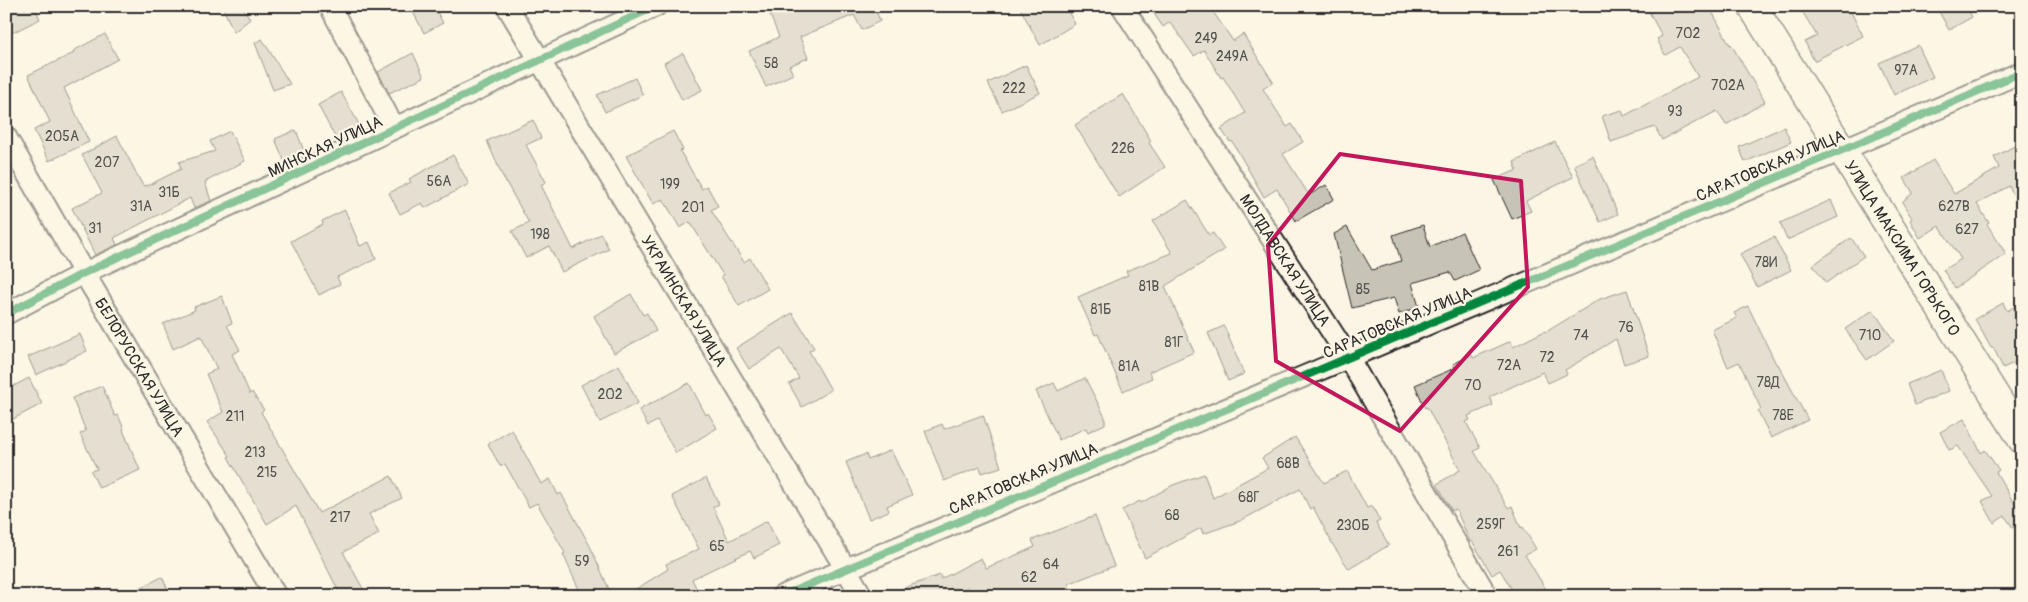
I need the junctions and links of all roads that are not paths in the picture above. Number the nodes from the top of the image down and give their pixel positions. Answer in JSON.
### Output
{"nodes":[{"id":1,"x":330,"y":6,"type":"edge"},
{"id":2,"x":507,"y":6,"type":"edge"},
{"id":3,"x":656,"y":6,"type":"edge"},
{"id":4,"x":1122,"y":6,"type":"edge"},
{"id":5,"x":1752,"y":6,"type":"edge"},
{"id":6,"x":539,"y":61,"type":"junction"},
{"id":7,"x":2022,"y":72,"type":"edge"},
{"id":8,"x":394,"y":128,"type":"junction"},
{"id":9,"x":6,"y":137,"type":"edge"},
{"id":10,"x":1842,"y":150,"type":"junction"},
{"id":11,"x":84,"y":273,"type":"junction"},
{"id":12,"x":6,"y":314,"type":"edge"},
{"id":13,"x":1348,"y":358,"type":"junction"},
{"id":14,"x":2022,"y":439,"type":"edge"},
{"id":15,"x":845,"y":568,"type":"junction"},
{"id":16,"x":276,"y":596,"type":"edge"},
{"id":17,"x":782,"y":596,"type":"edge"},
{"id":18,"x":862,"y":596,"type":"edge"},
{"id":19,"x":1487,"y":596,"type":"edge"}],
"edges":[{"from":1,"to":8,"type":"street"},
{"from":2,"to":6,"type":"street","name":"УКРАИНСКАЯ УЛИЦА"},
{"from":3,"to":6,"type":"street","name":"МИНСКАЯ УЛИЦА"},
{"from":4,"to":13,"type":"street","name":"МОЛДАВСКАЯ УЛИЦА"},
{"from":5,"to":10,"type":"main road","name":"УЛИЦА МАКСИМА ГОРЬКОГО"},
{"from":6,"to":8,"type":"street","name":"МИНСКАЯ УЛИЦА"},
{"from":6,"to":15,"type":"street","name":"УКРАИНСКАЯ УЛИЦА"},
{"from":7,"to":10,"type":"street","name":"САРАТОВСКАЯ УЛИЦА"},
{"from":8,"to":11,"type":"street","name":"МИНСКАЯ УЛИЦА"},
{"from":9,"to":11,"type":"street","name":"БЕЛОРУССКАЯ УЛИЦА"},
{"from":10,"to":13,"type":"street","name":"САРАТОВСКАЯ УЛИЦА"},
{"from":10,"to":14,"type":"main road","name":"УЛИЦА МАКСИМА ГОРЬКОГО"},
{"from":11,"to":12,"type":"street","name":"МИНСКАЯ УЛИЦА"},
{"from":11,"to":16,"type":"street","name":"БЕЛОРУССКАЯ УЛИЦА"},
{"from":13,"to":15,"type":"street","name":"САРАТОВСКАЯ УЛИЦА"},
{"from":13,"to":19,"type":"street","name":"МОЛДАВСКАЯ УЛИЦА"},
{"from":15,"to":17,"type":"street","name":"САРАТОВСКАЯ УЛИЦА"},
{"from":15,"to":18,"type":"street","name":"УКРАИНСКАЯ УЛИЦА"}]}
